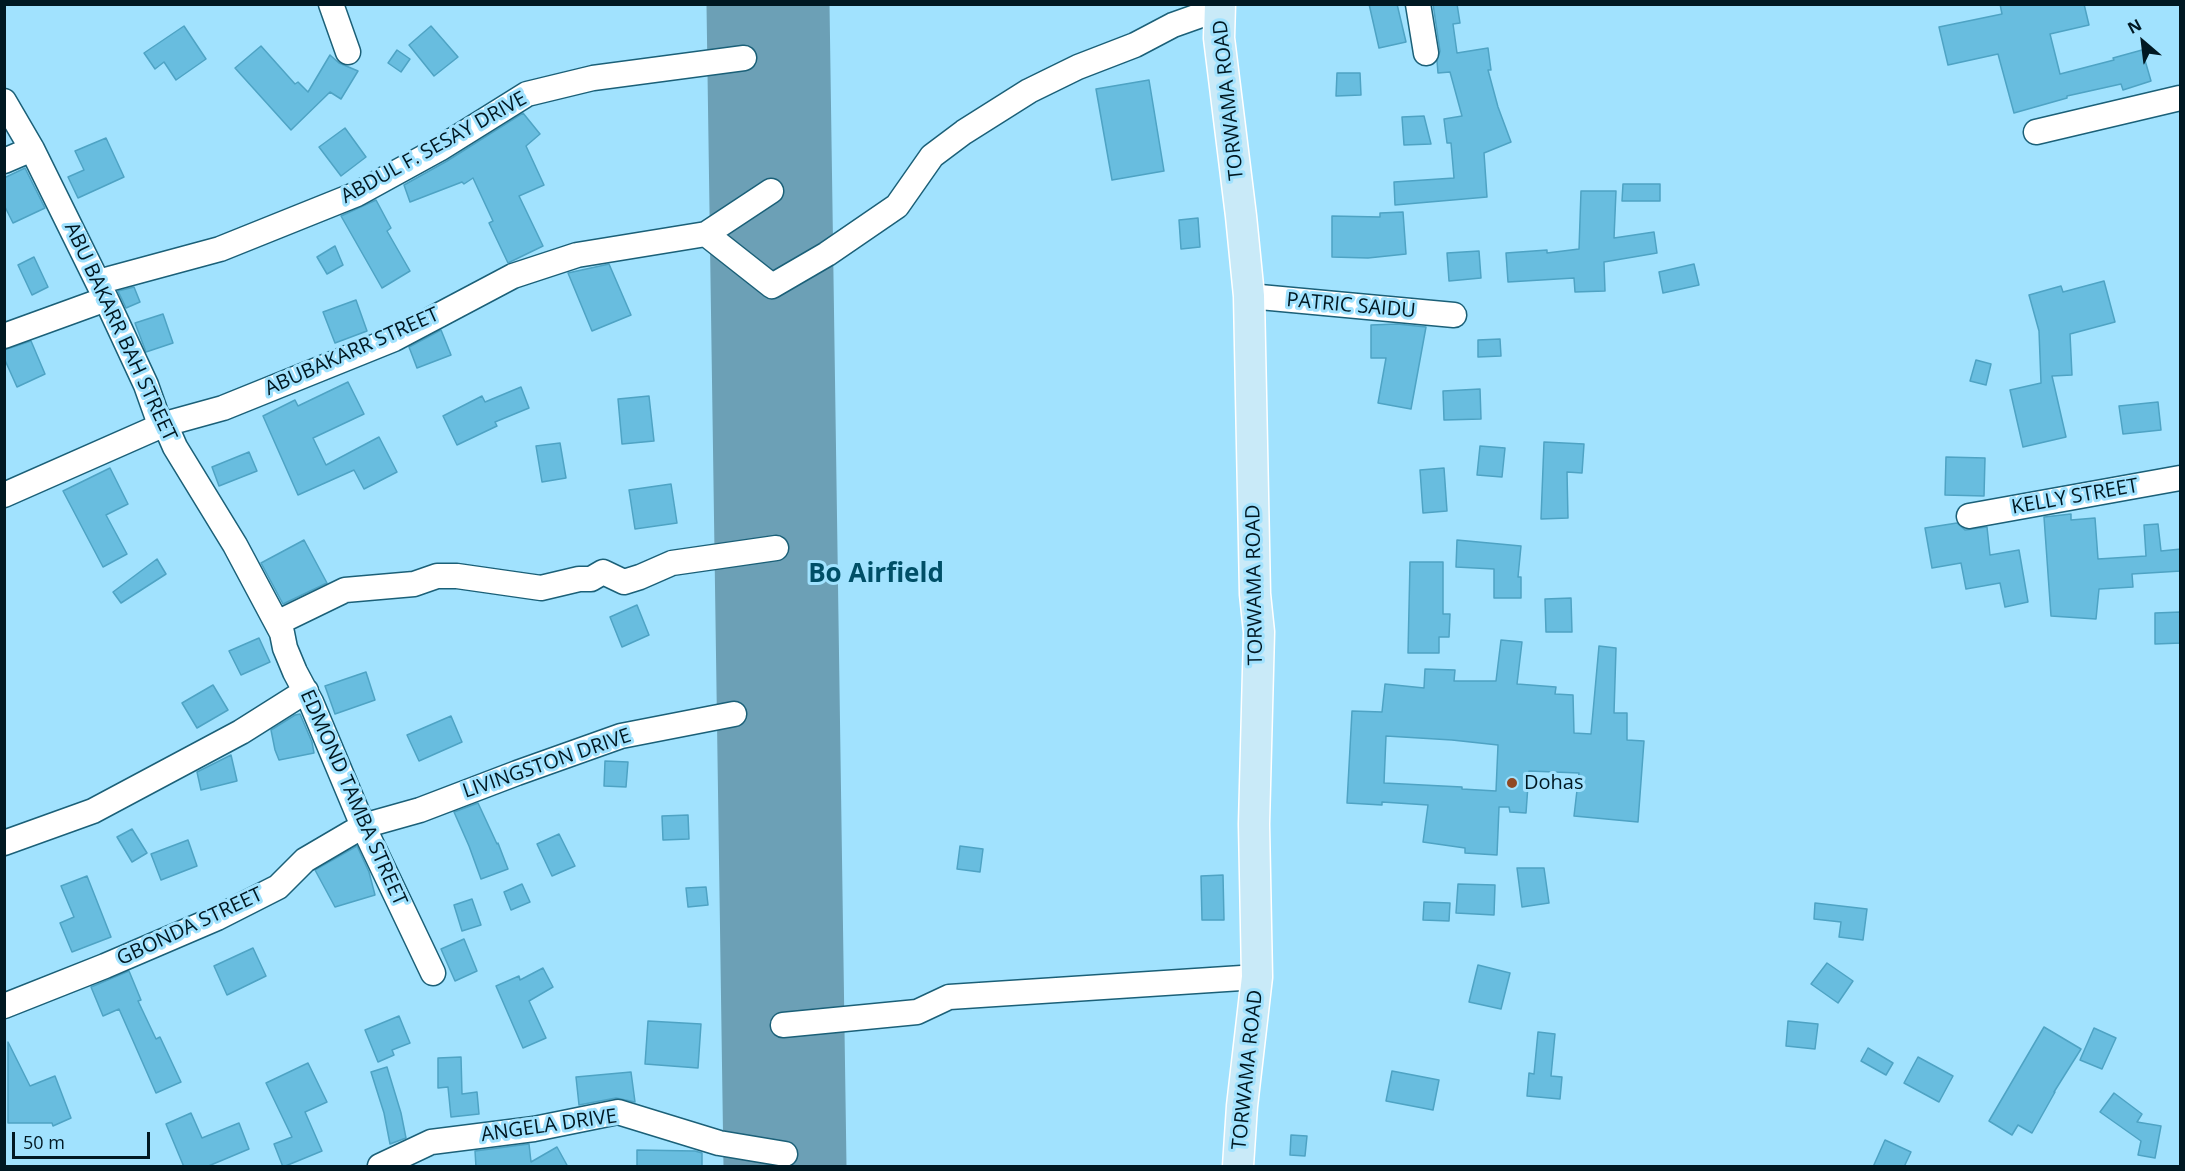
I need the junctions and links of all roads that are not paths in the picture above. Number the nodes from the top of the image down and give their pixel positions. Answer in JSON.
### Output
{"nodes":[{"id":1,"x":331,"y":4,"type":"edge"},
{"id":2,"x":1418,"y":4,"type":"edge"},
{"id":3,"x":1220,"y":6,"type":"edge"},
{"id":4,"x":348,"y":52,"type":"dead end"},
{"id":5,"x":1426,"y":53,"type":"dead end"},
{"id":6,"x":744,"y":58,"type":"dead end"},
{"id":7,"x":2181,"y":98,"type":"edge"},
{"id":8,"x":4,"y":101,"type":"edge"},
{"id":9,"x":2036,"y":132,"type":"dead end"},
{"id":10,"x":32,"y":149,"type":"junction"},
{"id":11,"x":4,"y":161,"type":"edge"},
{"id":12,"x":771,"y":191,"type":"dead end"},
{"id":13,"x":706,"y":234,"type":"junction"},
{"id":14,"x":102,"y":291,"type":"junction"},
{"id":15,"x":1249,"y":296,"type":"junction"},
{"id":16,"x":1454,"y":315,"type":"dead end"},
{"id":17,"x":4,"y":336,"type":"edge"},
{"id":18,"x":165,"y":424,"type":"junction"},
{"id":19,"x":2181,"y":478,"type":"edge"},
{"id":20,"x":4,"y":495,"type":"edge"},
{"id":21,"x":1969,"y":516,"type":"dead end"},
{"id":22,"x":776,"y":548,"type":"dead end"},
{"id":23,"x":277,"y":623,"type":"junction"},
{"id":24,"x":306,"y":691,"type":"junction"},
{"id":25,"x":734,"y":714,"type":"dead end"},
{"id":26,"x":363,"y":826,"type":"junction"},
{"id":27,"x":4,"y":843,"type":"edge"},
{"id":28,"x":433,"y":973,"type":"dead end"},
{"id":29,"x":1257,"y":977,"type":"junction"},
{"id":30,"x":4,"y":1006,"type":"edge"},
{"id":31,"x":783,"y":1025,"type":"dead end"},
{"id":32,"x":785,"y":1154,"type":"dead end"},
{"id":33,"x":380,"y":1167,"type":"edge"},
{"id":34,"x":1238,"y":1167,"type":"edge"}],
"edges":[{"from":1,"to":4,"type":"street"},
{"from":2,"to":5,"type":"street"},
{"from":3,"to":13,"type":"street"},
{"from":3,"to":15,"type":"main road","name":"TORWAMA ROAD"},
{"from":6,"to":14,"type":"street","name":"ABDUL F. SESAY DRIVE"},
{"from":7,"to":9,"type":"street"},
{"from":8,"to":10,"type":"street","name":"ABU BAKARR BAH STREET"},
{"from":10,"to":11,"type":"street"},
{"from":10,"to":14,"type":"street","name":"ABU BAKARR BAH STREET"},
{"from":12,"to":13,"type":"street"},
{"from":13,"to":18,"type":"street","name":"ABUBAKARR STREET"},
{"from":14,"to":17,"type":"street","name":"ABDUL F. SESAY DRIVE"},
{"from":14,"to":18,"type":"street","name":"ABU BAKARR BAH STREET"},
{"from":15,"to":16,"type":"street","name":"PATRIC SAIDU"},
{"from":15,"to":29,"type":"main road","name":"TORWAMA ROAD"},
{"from":18,"to":20,"type":"street","name":"ABUBAKARR STREET"},
{"from":18,"to":23,"type":"street","name":"ABU BAKARR BAH STREET"},
{"from":19,"to":21,"type":"street","name":"KELLY STREET"},
{"from":22,"to":23,"type":"street"},
{"from":23,"to":24,"type":"street","name":"EDMOND TAMBA STREET"},
{"from":24,"to":26,"type":"street","name":"EDMOND TAMBA STREET"},
{"from":24,"to":27,"type":"street"},
{"from":25,"to":26,"type":"street","name":"LIVINGSTON DRIVE"},
{"from":26,"to":28,"type":"street","name":"EDMOND TAMBA STREET"},
{"from":26,"to":30,"type":"street","name":"GBONDA STREET"},
{"from":29,"to":31,"type":"street"},
{"from":29,"to":34,"type":"main road","name":"TORWAMA ROAD"},
{"from":32,"to":33,"type":"street","name":"ANGELA DRIVE"}]}
